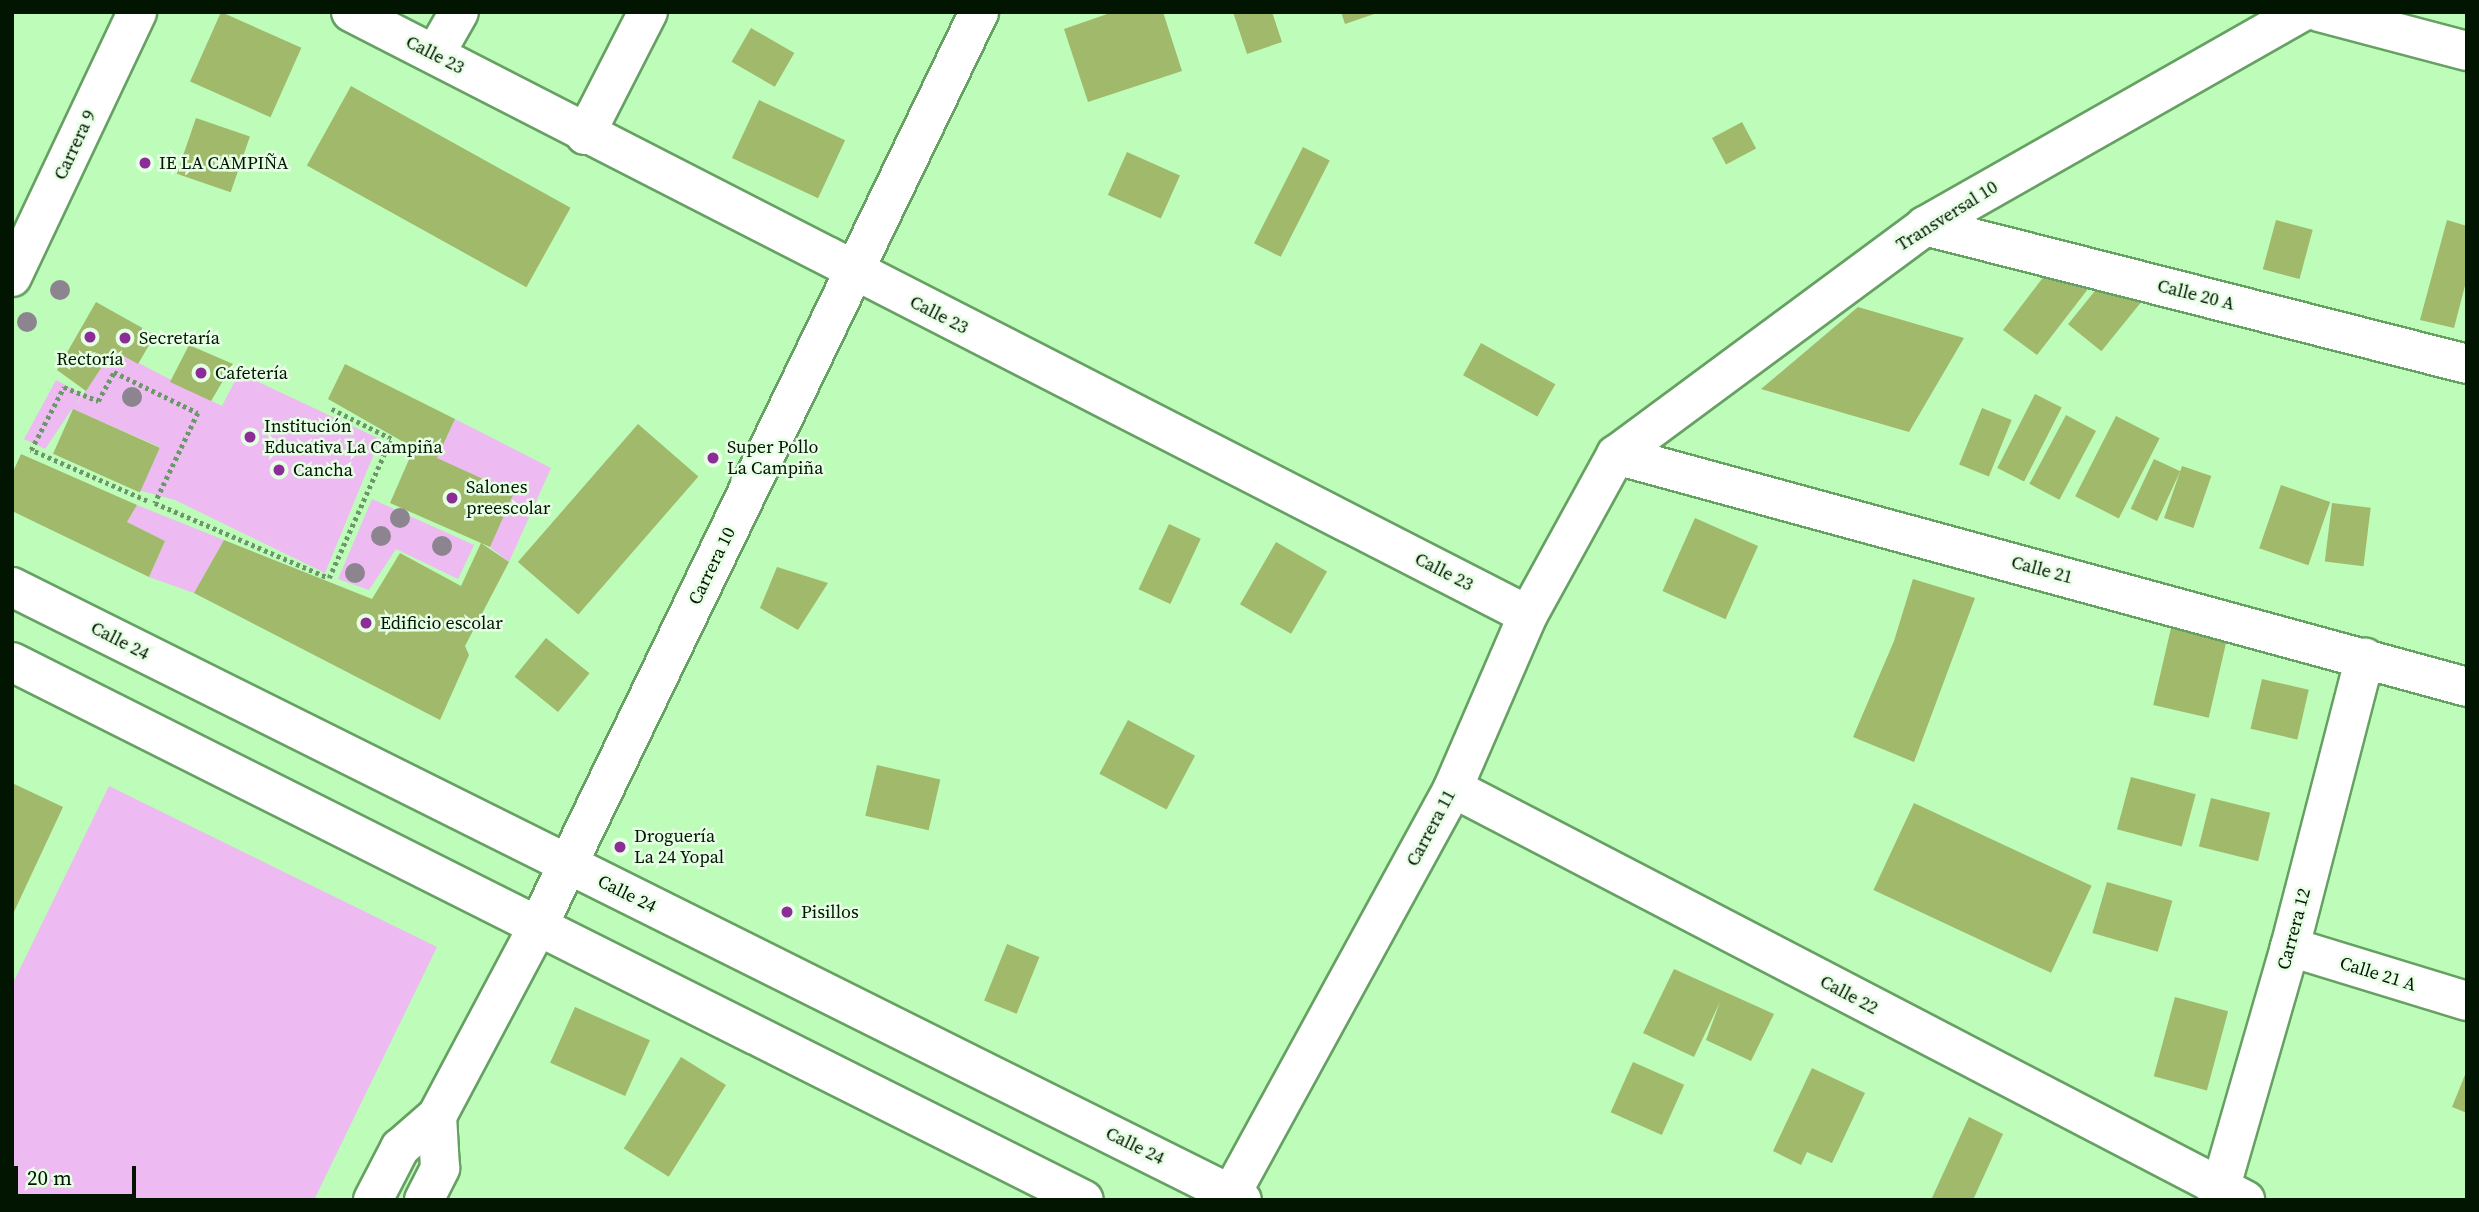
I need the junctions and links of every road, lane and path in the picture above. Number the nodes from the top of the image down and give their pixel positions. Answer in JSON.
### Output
{"nodes":[{"id":1,"x":137,"y":12,"type":"edge"},
{"id":2,"x":351,"y":12,"type":"edge"},
{"id":3,"x":459,"y":12,"type":"edge"},
{"id":4,"x":648,"y":12,"type":"edge"},
{"id":5,"x":979,"y":12,"type":"edge"},
{"id":6,"x":2301,"y":12,"type":"edge"},
{"id":7,"x":2319,"y":12,"type":"edge"},
{"id":8,"x":2467,"y":51,"type":"edge"},
{"id":9,"x":435,"y":54,"type":"junction"},
{"id":10,"x":585,"y":135,"type":"junction"},
{"id":11,"x":1925,"y":226,"type":"junction"},
{"id":12,"x":854,"y":272,"type":"junction"},
{"id":13,"x":12,"y":277,"type":"edge"},
{"id":14,"x":2467,"y":364,"type":"edge"},
{"id":15,"x":329,"y":408,"type":"dead end"},
{"id":16,"x":1616,"y":455,"type":"junction"},
{"id":17,"x":147,"y":501,"type":"dead end"},
{"id":18,"x":12,"y":587,"type":"edge"},
{"id":19,"x":1528,"y":615,"type":"junction"},
{"id":20,"x":2365,"y":658,"type":"junction"},
{"id":21,"x":12,"y":662,"type":"edge"},
{"id":22,"x":2467,"y":687,"type":"edge"},
{"id":23,"x":1453,"y":788,"type":"junction"},
{"id":24,"x":567,"y":865,"type":"junction"},
{"id":25,"x":539,"y":924,"type":"junction"},
{"id":26,"x":2290,"y":947,"type":"junction"},
{"id":27,"x":2467,"y":1001,"type":"edge"},
{"id":28,"x":437,"y":1116,"type":"junction"},
{"id":29,"x":2227,"y":1196,"type":"edge"},
{"id":30,"x":1236,"y":1197,"type":"edge"},
{"id":31,"x":373,"y":1200,"type":"edge"},
{"id":32,"x":424,"y":1200,"type":"edge"},
{"id":33,"x":1084,"y":1200,"type":"edge"}],
"edges":[{"from":1,"to":13,"type":"street","name":"Carrera 9"},
{"from":2,"to":9,"type":"street","name":"Calle 23"},
{"from":3,"to":9,"type":"street"},
{"from":4,"to":10,"type":"street"},
{"from":5,"to":12,"type":"street","name":"Carrera 10"},
{"from":6,"to":11,"type":"street","name":"Transversal 10"},
{"from":7,"to":8,"type":"street"},
{"from":9,"to":10,"type":"street","name":"Calle 23"},
{"from":10,"to":12,"type":"street","name":"Calle 23"},
{"from":11,"to":14,"type":"street","name":"Calle 20 A"},
{"from":11,"to":16,"type":"street","name":"Transversal 10"},
{"from":12,"to":19,"type":"street","name":"Calle 23"},
{"from":12,"to":24,"type":"street","name":"Carrera 10"},
{"from":15,"to":17,"type":"path"},
{"from":16,"to":19,"type":"street","name":"Carrera 11"},
{"from":16,"to":20,"type":"street","name":"Calle 21"},
{"from":18,"to":24,"type":"street","name":"Calle 24"},
{"from":19,"to":23,"type":"street","name":"Carrera 11"},
{"from":20,"to":22,"type":"street","name":"Calle 21"},
{"from":20,"to":26,"type":"street","name":"Carrera 12"},
{"from":21,"to":25,"type":"street"},
{"from":23,"to":29,"type":"street","name":"Calle 22"},
{"from":23,"to":30,"type":"street","name":"Carrera 11"},
{"from":24,"to":25,"type":"street","name":"Carrera 10"},
{"from":24,"to":30,"type":"street","name":"Calle 24"},
{"from":25,"to":28,"type":"street","name":"Carrera 10"},
{"from":25,"to":33,"type":"street"},
{"from":26,"to":27,"type":"street","name":"Calle 21 A"},
{"from":26,"to":29,"type":"street","name":"Carrera 12"},
{"from":28,"to":31,"type":"street","name":"Carrera 10"},
{"from":28,"to":32,"type":"street"}]}
